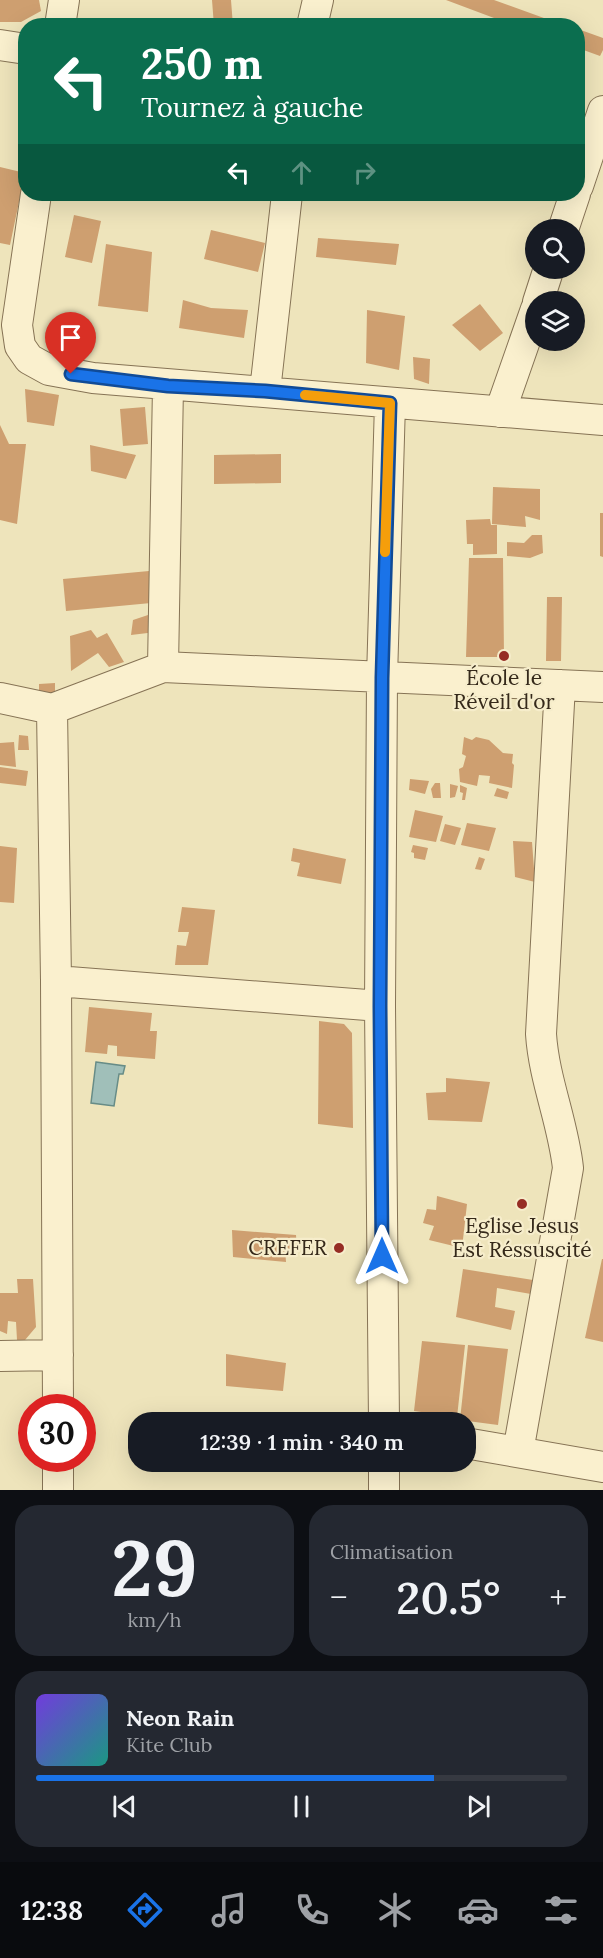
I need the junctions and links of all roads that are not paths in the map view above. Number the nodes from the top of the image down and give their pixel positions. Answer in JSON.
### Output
{"nodes":[{"id":1,"x":64,"y":0,"type":"edge"},
{"id":2,"x":318,"y":0,"type":"edge"},
{"id":3,"x":61,"y":18,"type":"edge"},
{"id":4,"x":314,"y":18,"type":"edge"},
{"id":5,"x":0,"y":45,"type":"edge"},
{"id":6,"x":18,"y":48,"type":"edge"},
{"id":7,"x":603,"y":111,"type":"edge"},
{"id":8,"x":585,"y":165,"type":"edge"},
{"id":9,"x":35,"y":201,"type":"edge"},
{"id":10,"x":286,"y":201,"type":"edge"},
{"id":11,"x":572,"y":201,"type":"edge"},
{"id":12,"x":566,"y":219,"type":"edge"},
{"id":13,"x":525,"y":340,"type":"edge"},
{"id":14,"x":168,"y":386,"type":"junction"},
{"id":15,"x":265,"y":391,"type":"junction"},
{"id":16,"x":390,"y":403,"type":"junction"},
{"id":17,"x":500,"y":412,"type":"junction"},
{"id":18,"x":603,"y":420,"type":"edge"},
{"id":19,"x":163,"y":667,"type":"junction"},
{"id":20,"x":382,"y":678,"type":"junction"},
{"id":21,"x":560,"y":685,"type":"junction"},
{"id":22,"x":603,"y":687,"type":"edge"},
{"id":23,"x":0,"y":698,"type":"edge"},
{"id":24,"x":52,"y":709,"type":"junction"},
{"id":25,"x":56,"y":981,"type":"junction"},
{"id":26,"x":380,"y":1006,"type":"junction"},
{"id":27,"x":58,"y":1355,"type":"junction"},
{"id":28,"x":0,"y":1356,"type":"edge"},
{"id":29,"x":58,"y":1394,"type":"edge"},
{"id":30,"x":384,"y":1412,"type":"edge"},
{"id":31,"x":476,"y":1445,"type":"edge"},
{"id":32,"x":518,"y":1452,"type":"junction"},
{"id":33,"x":603,"y":1467,"type":"edge"},
{"id":34,"x":58,"y":1472,"type":"edge"},
{"id":35,"x":384,"y":1472,"type":"edge"},
{"id":36,"x":58,"y":1490,"type":"edge"},
{"id":37,"x":384,"y":1490,"type":"edge"}],
"edges":[{"from":1,"to":3,"type":"street"},
{"from":2,"to":4,"type":"street"},
{"from":5,"to":6,"type":"street"},
{"from":7,"to":8,"type":"street"},
{"from":9,"to":14,"type":"street"},
{"from":10,"to":15,"type":"street"},
{"from":11,"to":12,"type":"street"},
{"from":13,"to":17,"type":"street"},
{"from":14,"to":15,"type":"street"},
{"from":14,"to":19,"type":"street"},
{"from":15,"to":16,"type":"street"},
{"from":16,"to":17,"type":"street"},
{"from":16,"to":20,"type":"street"},
{"from":17,"to":18,"type":"street"},
{"from":19,"to":20,"type":"street"},
{"from":19,"to":24,"type":"street"},
{"from":20,"to":21,"type":"street"},
{"from":20,"to":26,"type":"street"},
{"from":21,"to":22,"type":"street"},
{"from":21,"to":32,"type":"street"},
{"from":23,"to":24,"type":"street"},
{"from":24,"to":25,"type":"street"},
{"from":25,"to":26,"type":"street"},
{"from":25,"to":27,"type":"street"},
{"from":26,"to":30,"type":"street"},
{"from":27,"to":28,"type":"street"},
{"from":27,"to":29,"type":"street"},
{"from":31,"to":32,"type":"street"},
{"from":32,"to":33,"type":"street"},
{"from":34,"to":36,"type":"street"},
{"from":35,"to":37,"type":"street"}]}
